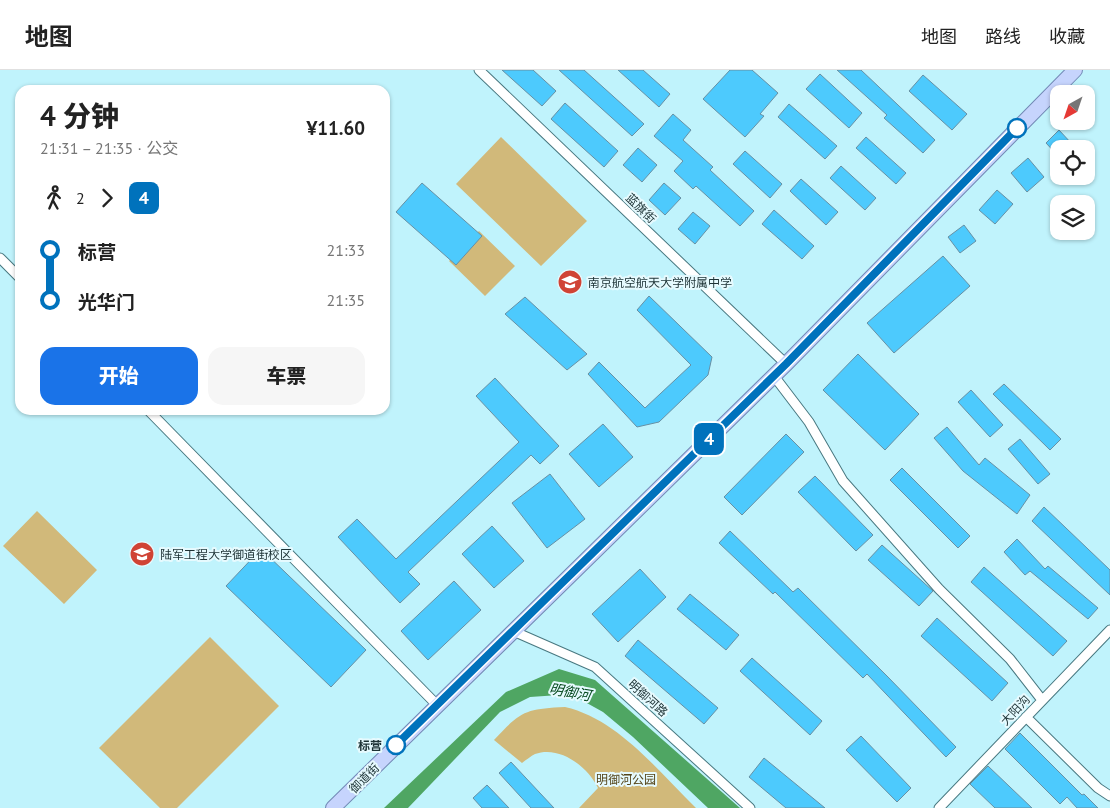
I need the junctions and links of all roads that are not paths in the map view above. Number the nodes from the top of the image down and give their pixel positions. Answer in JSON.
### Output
{"nodes":[{"id":1,"x":478,"y":70,"type":"edge"},
{"id":2,"x":1075,"y":70,"type":"edge"},
{"id":3,"x":0,"y":258,"type":"edge"},
{"id":4,"x":15,"y":273,"type":"edge"},
{"id":5,"x":786,"y":364,"type":"junction"},
{"id":6,"x":774,"y":376,"type":"junction"},
{"id":7,"x":153,"y":415,"type":"edge"},
{"id":8,"x":1110,"y":630,"type":"edge"},
{"id":9,"x":513,"y":631,"type":"junction"},
{"id":10,"x":1042,"y":700,"type":"junction"},
{"id":11,"x":437,"y":705,"type":"junction"},
{"id":12,"x":1026,"y":717,"type":"junction"},
{"id":13,"x":1110,"y":796,"type":"edge"},
{"id":14,"x":333,"y":808,"type":"edge"},
{"id":15,"x":750,"y":808,"type":"edge"},
{"id":16,"x":940,"y":808,"type":"edge"}],
"edges":[{"from":1,"to":5,"type":"street","name":"蓝旗街"},
{"from":2,"to":5,"type":"main road","name":"御道街"},
{"from":3,"to":4,"type":"street"},
{"from":5,"to":6,"type":"main road","name":"御道街"},
{"from":6,"to":9,"type":"main road","name":"御道街"},
{"from":6,"to":10,"type":"street"},
{"from":7,"to":11,"type":"street"},
{"from":8,"to":10,"type":"street","name":"大阳沟"},
{"from":9,"to":11,"type":"main road","name":"御道街"},
{"from":9,"to":15,"type":"street","name":"明御河路"},
{"from":10,"to":12,"type":"street","name":"大阳沟"},
{"from":11,"to":14,"type":"main road","name":"御道街"},
{"from":12,"to":13,"type":"street"},
{"from":12,"to":16,"type":"street","name":"大阳沟"}]}
